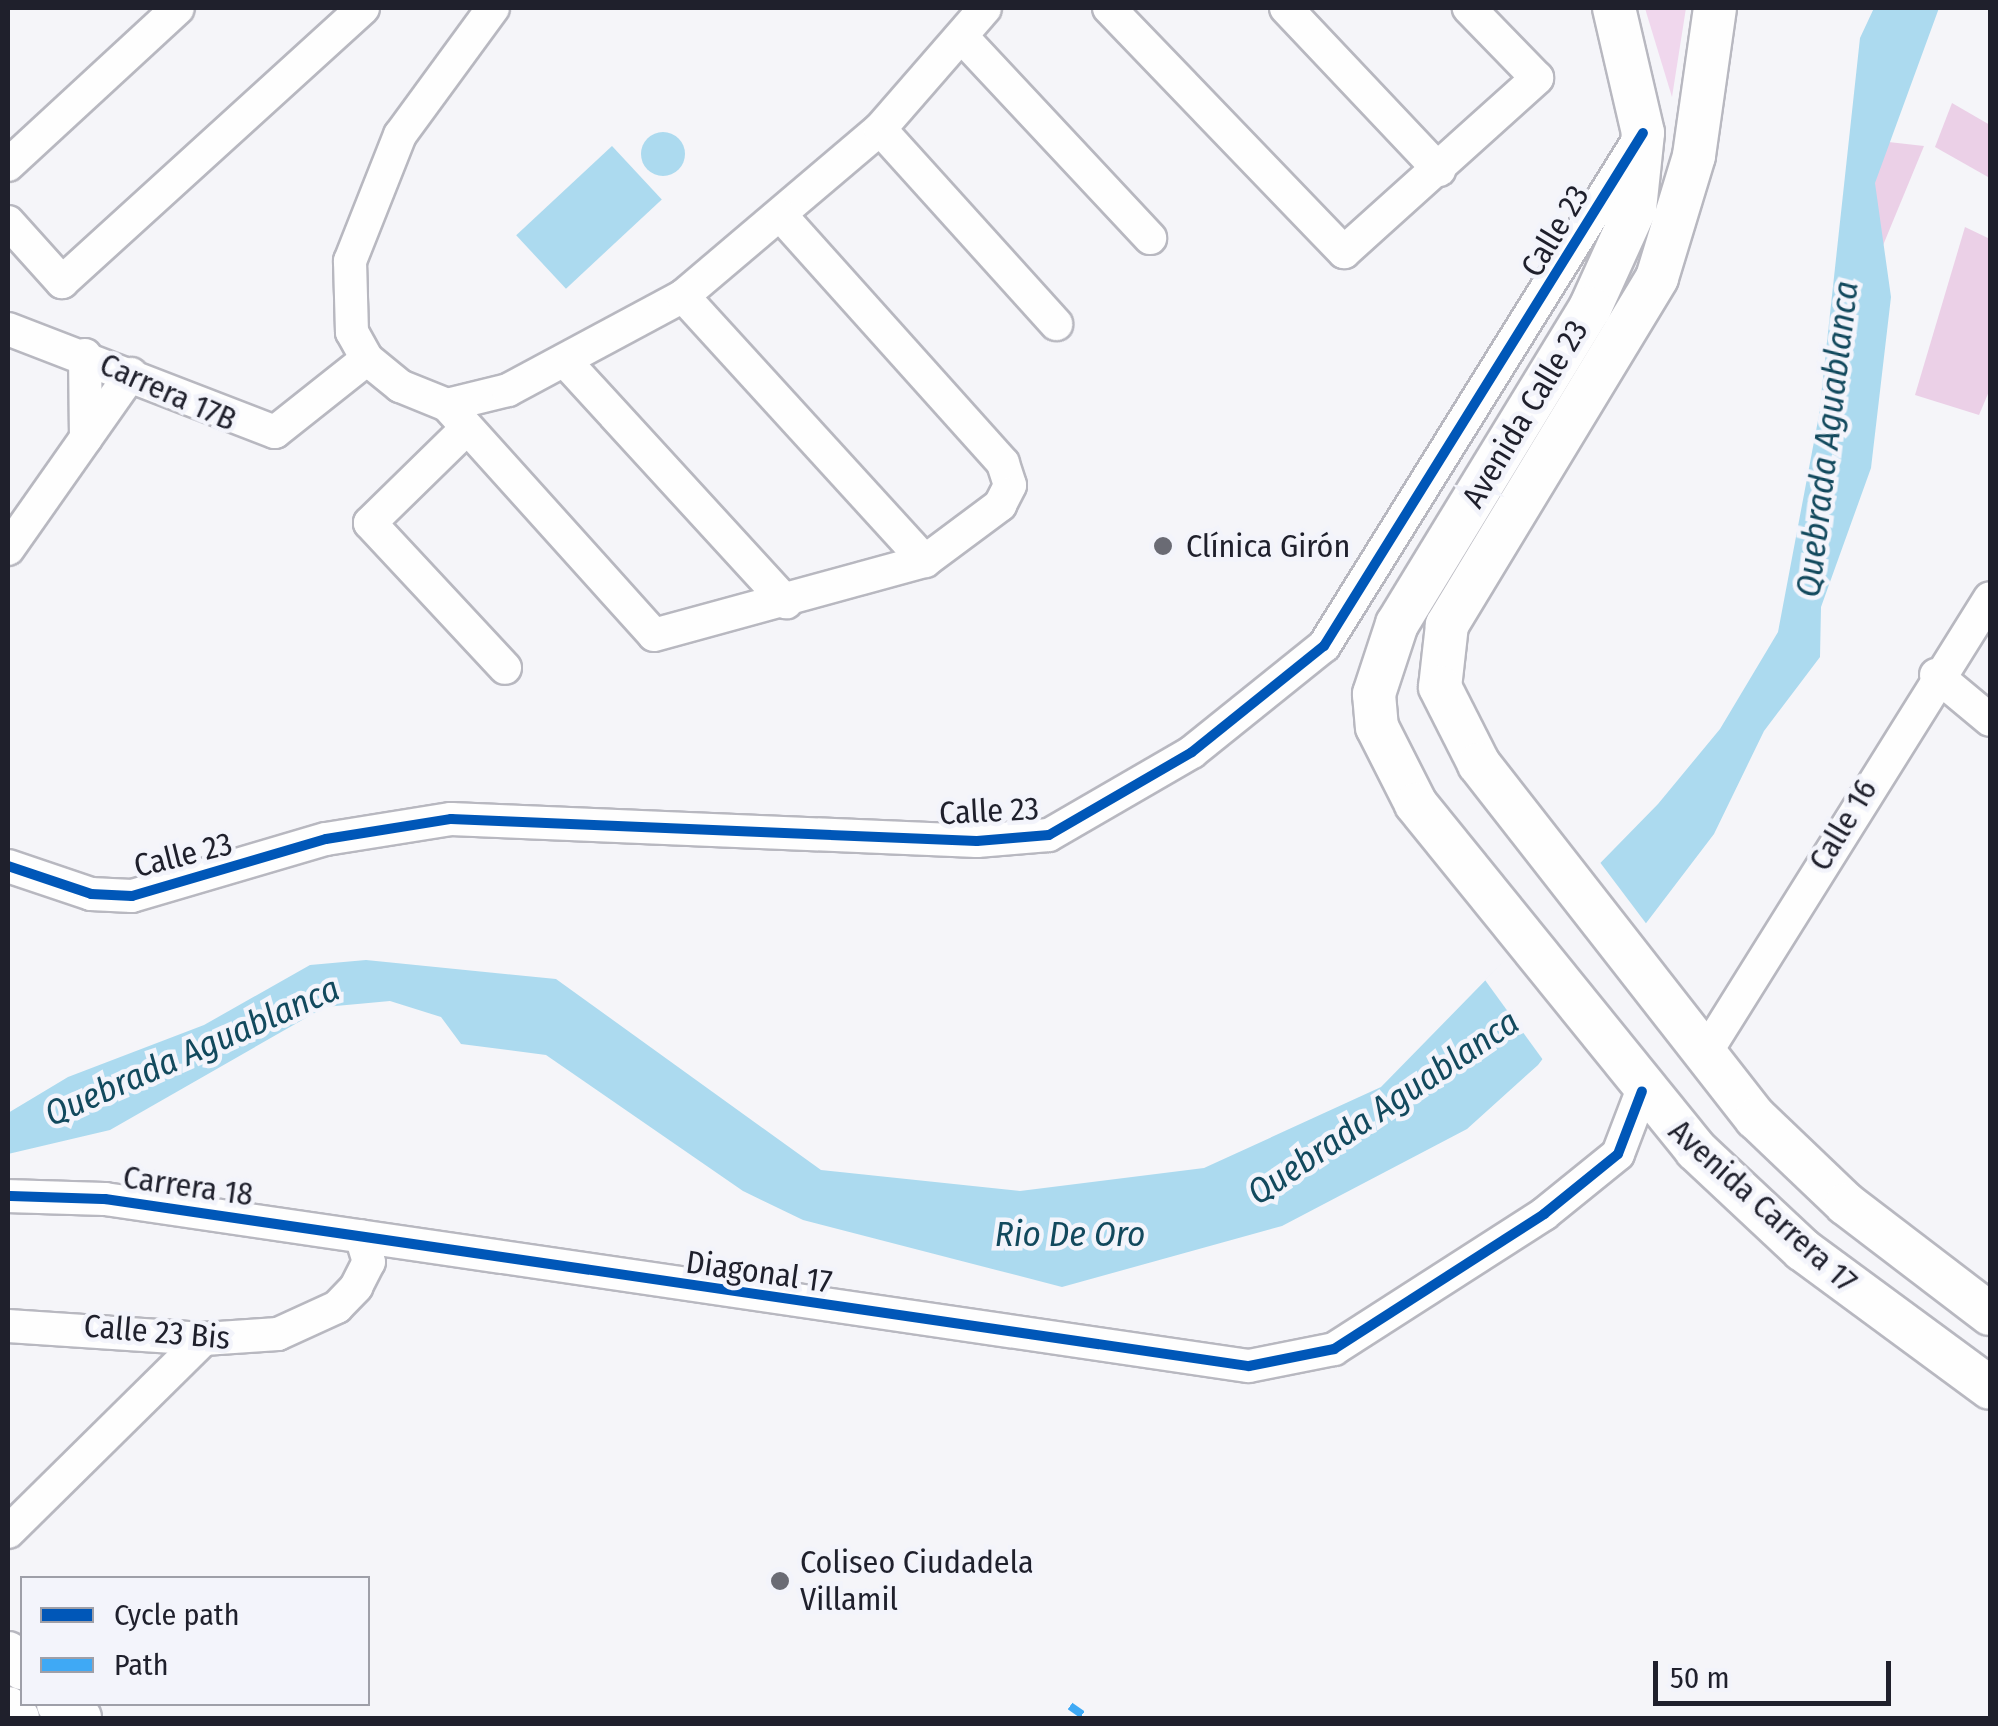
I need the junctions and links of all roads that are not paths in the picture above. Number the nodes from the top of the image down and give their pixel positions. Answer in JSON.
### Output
{"nodes":[{"id":1,"x":178,"y":8,"type":"edge"},
{"id":2,"x":364,"y":8,"type":"edge"},
{"id":3,"x":493,"y":8,"type":"edge"},
{"id":4,"x":985,"y":8,"type":"edge"},
{"id":5,"x":1109,"y":8,"type":"edge"},
{"id":6,"x":1286,"y":8,"type":"edge"},
{"id":7,"x":1469,"y":8,"type":"edge"},
{"id":8,"x":1614,"y":8,"type":"edge"},
{"id":9,"x":1716,"y":8,"type":"edge"},
{"id":10,"x":964,"y":38,"type":"junction"},
{"id":11,"x":880,"y":129,"type":"junction"},
{"id":12,"x":1643,"y":133,"type":"junction"},
{"id":13,"x":8,"y":165,"type":"edge"},
{"id":14,"x":1439,"y":170,"type":"junction"},
{"id":15,"x":781,"y":216,"type":"junction"},
{"id":16,"x":8,"y":222,"type":"edge"},
{"id":17,"x":1150,"y":238,"type":"dead end"},
{"id":18,"x":683,"y":296,"type":"junction"},
{"id":19,"x":1056,"y":324,"type":"dead end"},
{"id":20,"x":8,"y":328,"type":"edge"},
{"id":21,"x":85,"y":355,"type":"junction"},
{"id":22,"x":367,"y":359,"type":"junction"},
{"id":23,"x":566,"y":362,"type":"junction"},
{"id":24,"x":131,"y":374,"type":"junction"},
{"id":25,"x":456,"y":418,"type":"junction"},
{"id":26,"x":86,"y":438,"type":"junction"},
{"id":27,"x":8,"y":549,"type":"edge"},
{"id":28,"x":925,"y":561,"type":"junction"},
{"id":29,"x":1990,"y":598,"type":"edge"},
{"id":30,"x":786,"y":602,"type":"junction"},
{"id":31,"x":505,"y":668,"type":"dead end"},
{"id":32,"x":1936,"y":675,"type":"junction"},
{"id":33,"x":1990,"y":720,"type":"edge"},
{"id":34,"x":1479,"y":764,"type":"joint"},
{"id":35,"x":1416,"y":804,"type":"joint"},
{"id":36,"x":8,"y":866,"type":"edge"},
{"id":37,"x":1703,"y":1057,"type":"junction"},
{"id":38,"x":1628,"y":1076,"type":"junction"},
{"id":39,"x":8,"y":1196,"type":"edge"},
{"id":40,"x":361,"y":1236,"type":"junction"},
{"id":41,"x":1990,"y":1314,"type":"edge"},
{"id":42,"x":8,"y":1326,"type":"edge"},
{"id":43,"x":204,"y":1340,"type":"junction"},
{"id":44,"x":1990,"y":1388,"type":"edge"},
{"id":45,"x":8,"y":1532,"type":"edge"},
{"id":46,"x":8,"y":1708,"type":"edge"},
{"id":47,"x":18,"y":1718,"type":"edge"}],
"edges":[{"from":1,"to":13,"type":"street"},
{"from":2,"to":16,"type":"street"},
{"from":3,"to":22,"type":"street"},
{"from":4,"to":10,"type":"street"},
{"from":5,"to":14,"type":"street"},
{"from":6,"to":14,"type":"street"},
{"from":7,"to":14,"type":"street"},
{"from":8,"to":12,"type":"street","name":"Avenida Calle 23"},
{"from":9,"to":34,"type":"street","name":"Avenida Calle 23"},
{"from":10,"to":11,"type":"street"},
{"from":10,"to":17,"type":"street"},
{"from":11,"to":15,"type":"street"},
{"from":11,"to":19,"type":"street"},
{"from":12,"to":35,"type":"street","name":"Avenida Calle 23"},
{"from":12,"to":36,"type":"street","name":"Calle 23"},
{"from":15,"to":18,"type":"street"},
{"from":15,"to":28,"type":"street"},
{"from":18,"to":23,"type":"street"},
{"from":18,"to":28,"type":"street"},
{"from":20,"to":21,"type":"street","name":"Carrera 17B"},
{"from":21,"to":24,"type":"street","name":"Carrera 17B"},
{"from":21,"to":26,"type":"street"},
{"from":22,"to":24,"type":"street","name":"Carrera 17B"},
{"from":22,"to":25,"type":"street"},
{"from":23,"to":25,"type":"street"},
{"from":23,"to":30,"type":"street"},
{"from":24,"to":26,"type":"street"},
{"from":25,"to":30,"type":"street"},
{"from":25,"to":31,"type":"street"},
{"from":26,"to":27,"type":"street"},
{"from":28,"to":30,"type":"street"},
{"from":29,"to":32,"type":"street","name":"Calle 16"},
{"from":32,"to":33,"type":"street"},
{"from":32,"to":37,"type":"street","name":"Calle 16"},
{"from":34,"to":37,"type":"street","name":"Avenida Carrera 17"},
{"from":35,"to":38,"type":"street","name":"Avenida Carrera 17"},
{"from":37,"to":41,"type":"street","name":"Avenida Carrera 17"},
{"from":38,"to":40,"type":"street","name":"Diagonal 17"},
{"from":38,"to":44,"type":"street","name":"Avenida Carrera 17"},
{"from":39,"to":40,"type":"street","name":"Carrera 18"},
{"from":40,"to":43,"type":"street","name":"Calle 23 Bis"},
{"from":42,"to":43,"type":"street","name":"Calle 23 Bis"},
{"from":43,"to":45,"type":"street"},
{"from":46,"to":47,"type":"street"}]}
